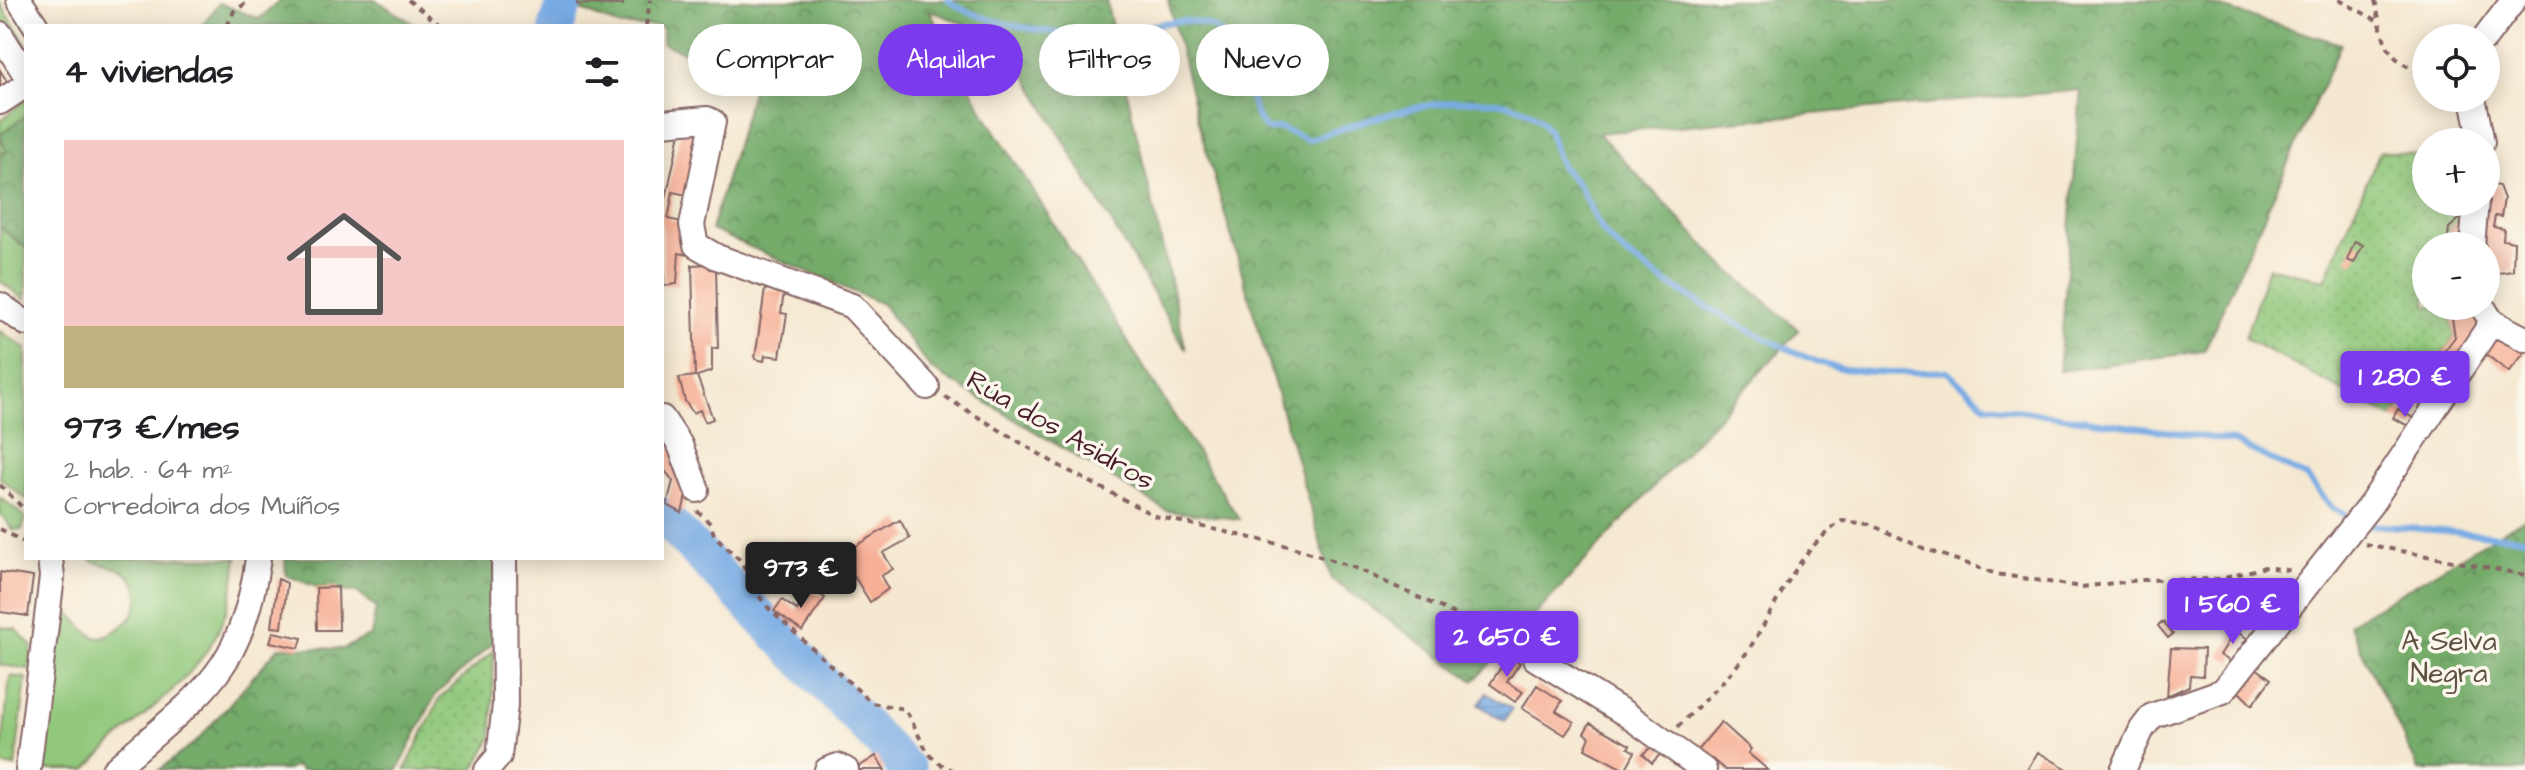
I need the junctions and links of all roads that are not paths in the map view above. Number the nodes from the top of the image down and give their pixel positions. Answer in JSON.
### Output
{"nodes":[{"id":1,"x":19,"y":0,"type":"edge"},
{"id":2,"x":2514,"y":0,"type":"edge"},
{"id":3,"x":35,"y":24,"type":"edge"},
{"id":4,"x":2496,"y":24,"type":"edge"},
{"id":5,"x":0,"y":34,"type":"edge"},
{"id":6,"x":24,"y":72,"type":"edge"},
{"id":7,"x":24,"y":86,"type":"edge"},
{"id":8,"x":0,"y":102,"type":"edge"},
{"id":9,"x":664,"y":123,"type":"edge"},
{"id":10,"x":0,"y":305,"type":"edge"},
{"id":11,"x":2483,"y":320,"type":"edge"},
{"id":12,"x":2496,"y":320,"type":"edge"},
{"id":13,"x":24,"y":322,"type":"edge"},
{"id":14,"x":2525,"y":339,"type":"edge"},
{"id":15,"x":927,"y":387,"type":"road end"},
{"id":16,"x":664,"y":421,"type":"edge"},
{"id":17,"x":697,"y":490,"type":"road end"},
{"id":18,"x":50,"y":560,"type":"edge"},
{"id":19,"x":258,"y":560,"type":"edge"},
{"id":20,"x":504,"y":560,"type":"edge"},
{"id":21,"x":1535,"y":658,"type":"road end"},
{"id":22,"x":28,"y":770,"type":"edge"},
{"id":23,"x":114,"y":770,"type":"edge"},
{"id":24,"x":487,"y":770,"type":"edge"},
{"id":25,"x":827,"y":770,"type":"edge"},
{"id":26,"x":846,"y":770,"type":"edge"},
{"id":27,"x":1704,"y":770,"type":"edge"},
{"id":28,"x":2123,"y":770,"type":"edge"}],
"edges":[{"from":1,"to":3,"type":"street"},
{"from":2,"to":4,"type":"street"},
{"from":5,"to":6,"type":"street"},
{"from":7,"to":8,"type":"street"},
{"from":9,"to":15,"type":"street","name":"Rúa dos Asidros"},
{"from":10,"to":13,"type":"street"},
{"from":11,"to":28,"type":"street"},
{"from":12,"to":14,"type":"street"},
{"from":16,"to":17,"type":"street"},
{"from":18,"to":22,"type":"street"},
{"from":19,"to":23,"type":"street"},
{"from":20,"to":24,"type":"street"},
{"from":21,"to":27,"type":"street"},
{"from":25,"to":26,"type":"street"}]}
